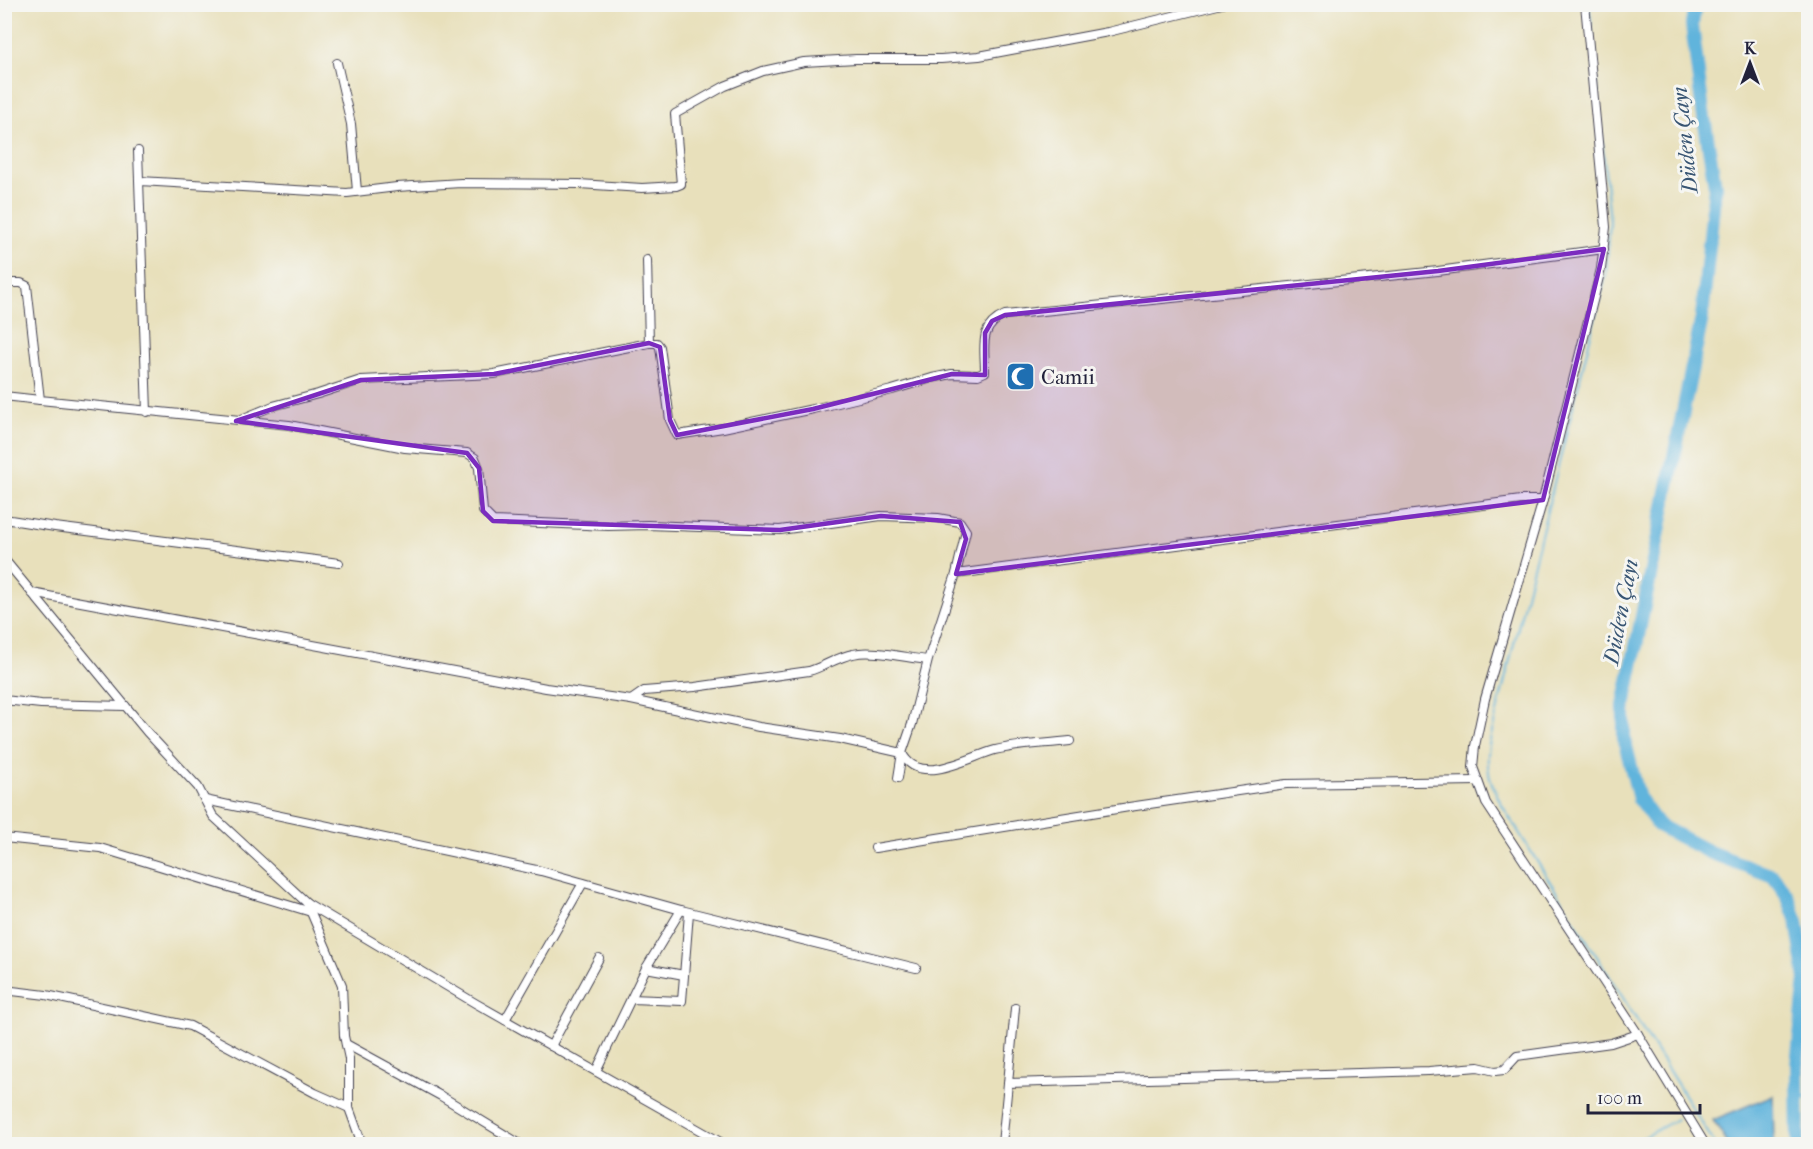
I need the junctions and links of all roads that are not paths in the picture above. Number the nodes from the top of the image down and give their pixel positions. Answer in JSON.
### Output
{"nodes":[{"id":1,"x":1222,"y":4,"type":"edge"},
{"id":2,"x":1585,"y":4,"type":"edge"},
{"id":3,"x":337,"y":63,"type":"dead end"},
{"id":4,"x":138,"y":151,"type":"dead end"},
{"id":5,"x":140,"y":181,"type":"junction"},
{"id":6,"x":357,"y":191,"type":"junction"},
{"id":7,"x":1604,"y":249,"type":"junction"},
{"id":8,"x":647,"y":260,"type":"dead end"},
{"id":9,"x":4,"y":283,"type":"edge"},
{"id":10,"x":649,"y":343,"type":"junction"},
{"id":11,"x":4,"y":396,"type":"edge"},
{"id":12,"x":40,"y":400,"type":"junction"},
{"id":13,"x":147,"y":412,"type":"junction"},
{"id":14,"x":236,"y":421,"type":"junction"},
{"id":15,"x":1542,"y":500,"type":"junction"},
{"id":16,"x":4,"y":519,"type":"edge"},
{"id":17,"x":4,"y":559,"type":"edge"},
{"id":18,"x":339,"y":563,"type":"dead end"},
{"id":19,"x":956,"y":574,"type":"junction"},
{"id":20,"x":32,"y":593,"type":"junction"},
{"id":21,"x":928,"y":660,"type":"junction"},
{"id":22,"x":4,"y":700,"type":"edge"},
{"id":23,"x":630,"y":700,"type":"junction"},
{"id":24,"x":125,"y":706,"type":"junction"},
{"id":25,"x":1070,"y":741,"type":"dead end"},
{"id":26,"x":902,"y":753,"type":"junction"},
{"id":27,"x":898,"y":778,"type":"dead end"},
{"id":28,"x":1477,"y":781,"type":"junction"},
{"id":29,"x":205,"y":800,"type":"junction"},
{"id":30,"x":4,"y":838,"type":"edge"},
{"id":31,"x":875,"y":848,"type":"dead end"},
{"id":32,"x":583,"y":883,"type":"junction"},
{"id":33,"x":309,"y":907,"type":"junction"},
{"id":34,"x":685,"y":911,"type":"junction"},
{"id":35,"x":599,"y":958,"type":"dead end"},
{"id":36,"x":646,"y":968,"type":"junction"},
{"id":37,"x":916,"y":968,"type":"dead end"},
{"id":38,"x":684,"y":975,"type":"junction"},
{"id":39,"x":4,"y":990,"type":"edge"},
{"id":40,"x":631,"y":999,"type":"junction"},
{"id":41,"x":1015,"y":1008,"type":"dead end"},
{"id":42,"x":505,"y":1020,"type":"junction"},
{"id":43,"x":1638,"y":1034,"type":"junction"},
{"id":44,"x":346,"y":1044,"type":"junction"},
{"id":45,"x":551,"y":1046,"type":"junction"},
{"id":46,"x":596,"y":1071,"type":"junction"},
{"id":47,"x":1008,"y":1083,"type":"junction"},
{"id":48,"x":349,"y":1108,"type":"junction"},
{"id":49,"x":362,"y":1144,"type":"edge"},
{"id":50,"x":520,"y":1144,"type":"edge"},
{"id":51,"x":724,"y":1144,"type":"edge"},
{"id":52,"x":1002,"y":1144,"type":"edge"},
{"id":53,"x":1705,"y":1144,"type":"edge"}],
"edges":[{"from":1,"to":6,"type":"street"},
{"from":2,"to":7,"type":"street"},
{"from":3,"to":6,"type":"street"},
{"from":4,"to":5,"type":"street"},
{"from":5,"to":6,"type":"street"},
{"from":5,"to":13,"type":"street"},
{"from":7,"to":10,"type":"street"},
{"from":7,"to":15,"type":"street"},
{"from":8,"to":10,"type":"street"},
{"from":9,"to":12,"type":"street"},
{"from":10,"to":14,"type":"street"},
{"from":11,"to":12,"type":"street"},
{"from":12,"to":13,"type":"street"},
{"from":13,"to":14,"type":"street"},
{"from":14,"to":19,"type":"street"},
{"from":15,"to":19,"type":"street"},
{"from":15,"to":28,"type":"street"},
{"from":16,"to":18,"type":"street"},
{"from":17,"to":20,"type":"street"},
{"from":19,"to":21,"type":"street"},
{"from":20,"to":23,"type":"street"},
{"from":20,"to":24,"type":"street"},
{"from":21,"to":23,"type":"street"},
{"from":21,"to":26,"type":"street"},
{"from":22,"to":24,"type":"street"},
{"from":23,"to":26,"type":"street"},
{"from":24,"to":29,"type":"street"},
{"from":25,"to":26,"type":"street"},
{"from":26,"to":27,"type":"street"},
{"from":28,"to":31,"type":"street"},
{"from":28,"to":43,"type":"street"},
{"from":29,"to":32,"type":"street"},
{"from":29,"to":33,"type":"street"},
{"from":30,"to":33,"type":"street"},
{"from":32,"to":34,"type":"street"},
{"from":32,"to":42,"type":"street"},
{"from":33,"to":42,"type":"street"},
{"from":33,"to":44,"type":"street"},
{"from":34,"to":36,"type":"street"},
{"from":34,"to":37,"type":"street"},
{"from":34,"to":38,"type":"street"},
{"from":35,"to":45,"type":"street"},
{"from":36,"to":38,"type":"street"},
{"from":36,"to":40,"type":"street"},
{"from":38,"to":40,"type":"street"},
{"from":39,"to":48,"type":"street"},
{"from":40,"to":46,"type":"street"},
{"from":41,"to":47,"type":"street"},
{"from":42,"to":45,"type":"street"},
{"from":43,"to":47,"type":"street"},
{"from":43,"to":53,"type":"street"},
{"from":44,"to":48,"type":"street"},
{"from":44,"to":50,"type":"street"},
{"from":45,"to":46,"type":"street"},
{"from":46,"to":51,"type":"street"},
{"from":47,"to":52,"type":"street"},
{"from":48,"to":49,"type":"street"}]}
